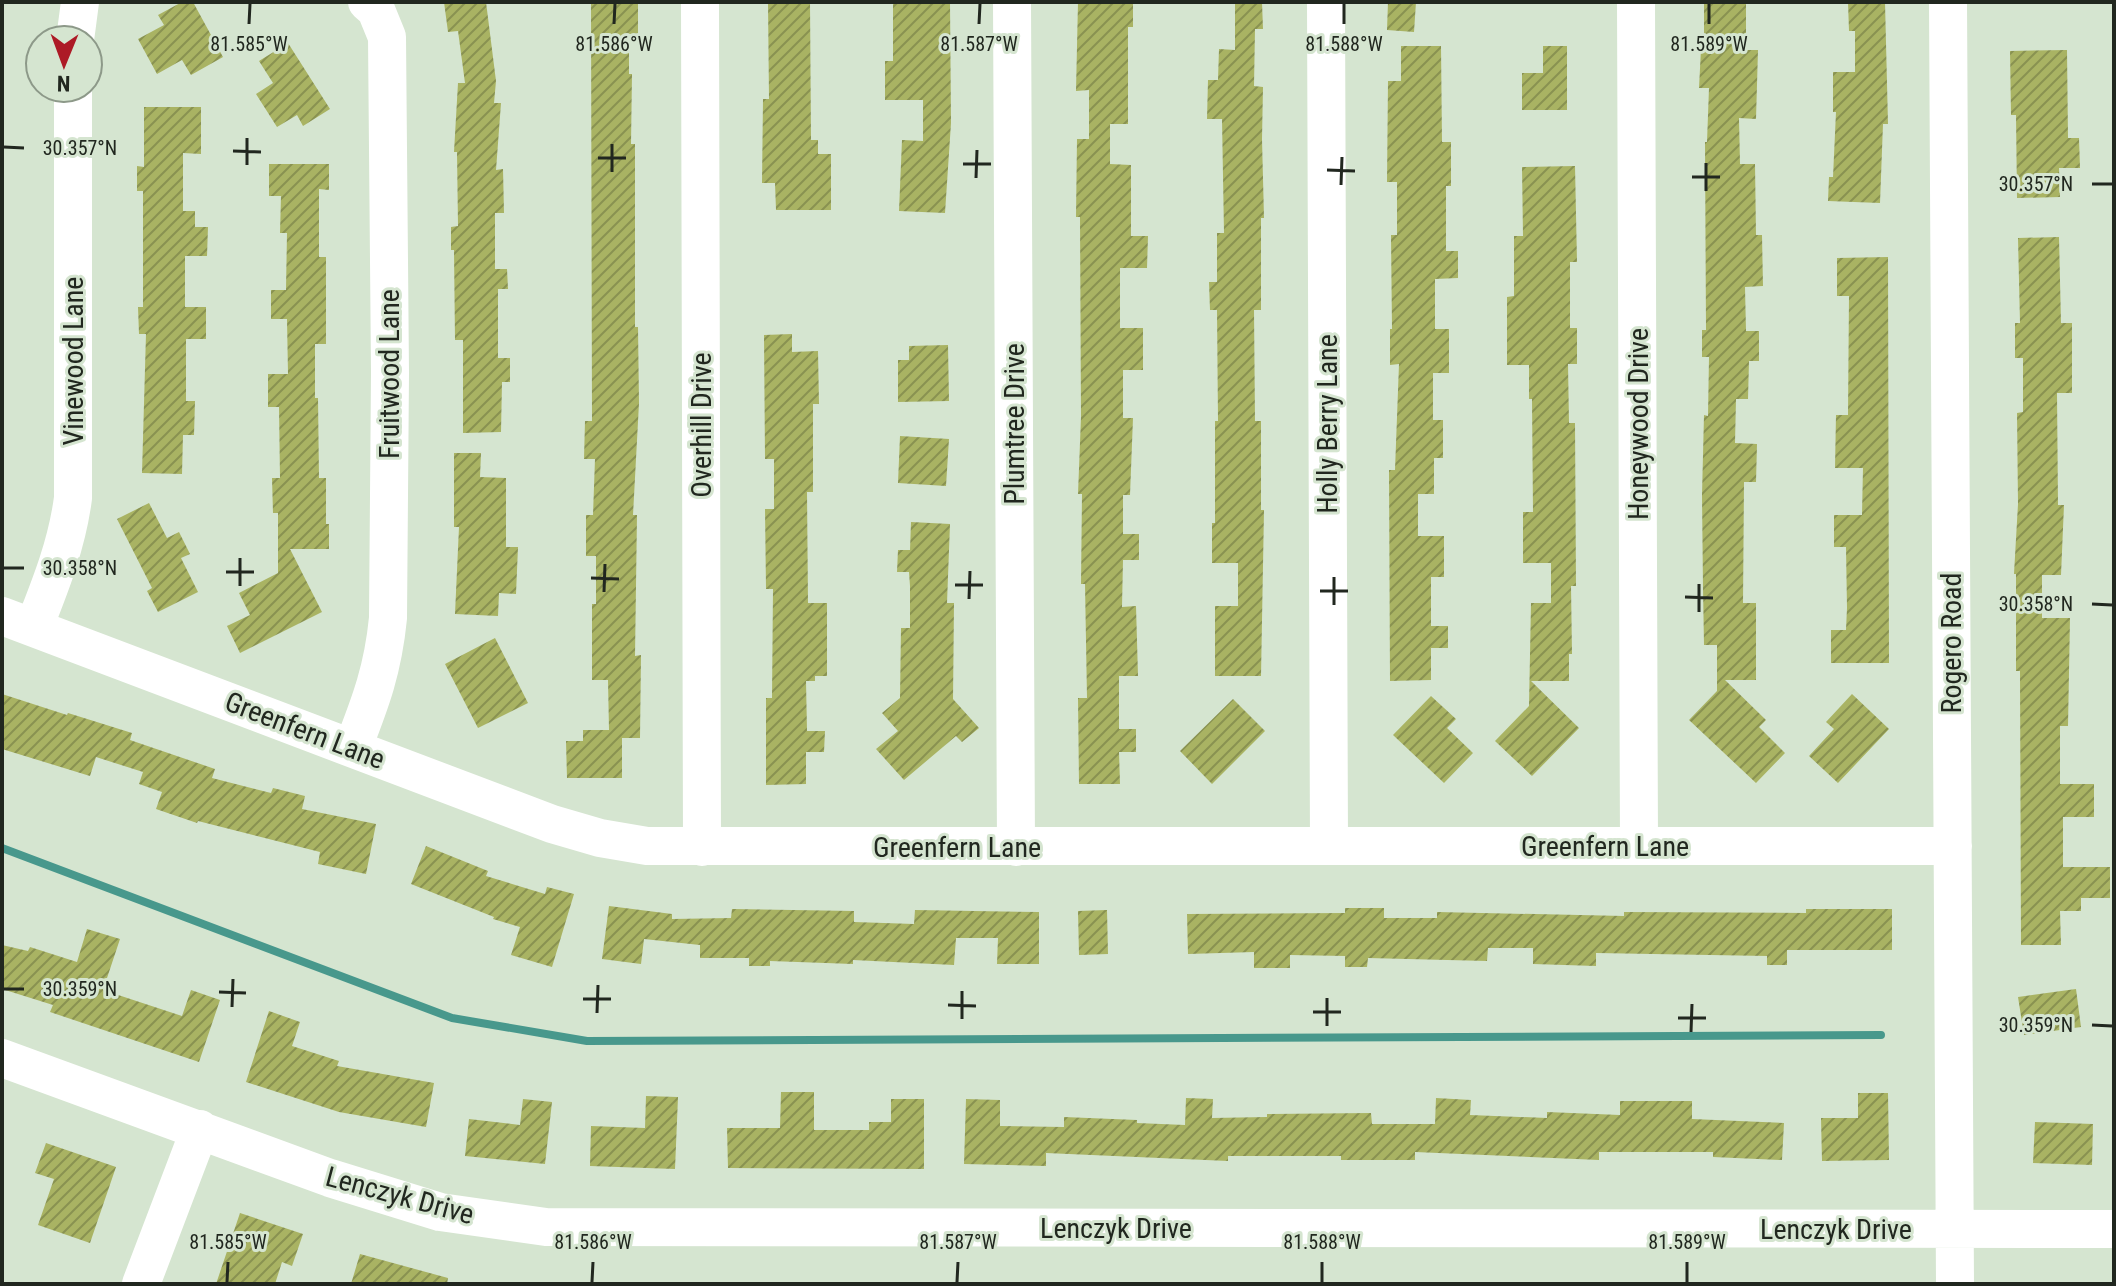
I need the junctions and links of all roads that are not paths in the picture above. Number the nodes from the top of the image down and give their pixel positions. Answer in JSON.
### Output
{"nodes":[{"id":1,"x":80,"y":2,"type":"edge"},
{"id":2,"x":367,"y":2,"type":"edge"},
{"id":3,"x":700,"y":2,"type":"edge"},
{"id":4,"x":1012,"y":2,"type":"edge"},
{"id":5,"x":1326,"y":2,"type":"edge"},
{"id":6,"x":1636,"y":2,"type":"edge"},
{"id":7,"x":1948,"y":2,"type":"edge"},
{"id":8,"x":77,"y":24,"type":"edge"},
{"id":9,"x":73,"y":104,"type":"edge"},
{"id":10,"x":18,"y":622,"type":"edge"},
{"id":11,"x":353,"y":747,"type":"junction"},
{"id":12,"x":1329,"y":846,"type":"junction"},
{"id":13,"x":1639,"y":846,"type":"junction"},
{"id":14,"x":1953,"y":846,"type":"junction"},
{"id":15,"x":702,"y":847,"type":"junction"},
{"id":16,"x":1016,"y":847,"type":"junction"},
{"id":17,"x":2,"y":1058,"type":"edge"},
{"id":18,"x":200,"y":1129,"type":"junction"},
{"id":19,"x":1955,"y":1229,"type":"junction"},
{"id":20,"x":2114,"y":1229,"type":"edge"},
{"id":21,"x":141,"y":1284,"type":"edge"},
{"id":22,"x":1955,"y":1284,"type":"edge"}],
"edges":[{"from":1,"to":8,"type":"street"},
{"from":2,"to":11,"type":"street","name":"Fruitwood Lane"},
{"from":3,"to":15,"type":"street","name":"Overhill Drive"},
{"from":4,"to":16,"type":"street","name":"Plumtree Drive"},
{"from":5,"to":12,"type":"street","name":"Holly Berry Lane"},
{"from":6,"to":13,"type":"street","name":"Honeywood Drive"},
{"from":7,"to":14,"type":"street","name":"Rogero Road"},
{"from":9,"to":10,"type":"street","name":"Vinewood Lane"},
{"from":10,"to":11,"type":"street","name":"Greenfern Lane"},
{"from":11,"to":15,"type":"street","name":"Greenfern Lane"},
{"from":12,"to":13,"type":"street","name":"Greenfern Lane"},
{"from":12,"to":16,"type":"street","name":"Greenfern Lane"},
{"from":13,"to":14,"type":"street","name":"Greenfern Lane"},
{"from":14,"to":19,"type":"street","name":"Rogero Road"},
{"from":15,"to":16,"type":"street","name":"Greenfern Lane"},
{"from":17,"to":18,"type":"street","name":"Lenczyk Drive"},
{"from":18,"to":19,"type":"street","name":"Lenczyk Drive"},
{"from":18,"to":21,"type":"street"},
{"from":19,"to":20,"type":"street","name":"Lenczyk Drive"},
{"from":19,"to":22,"type":"street","name":"Rogero Road"}]}
